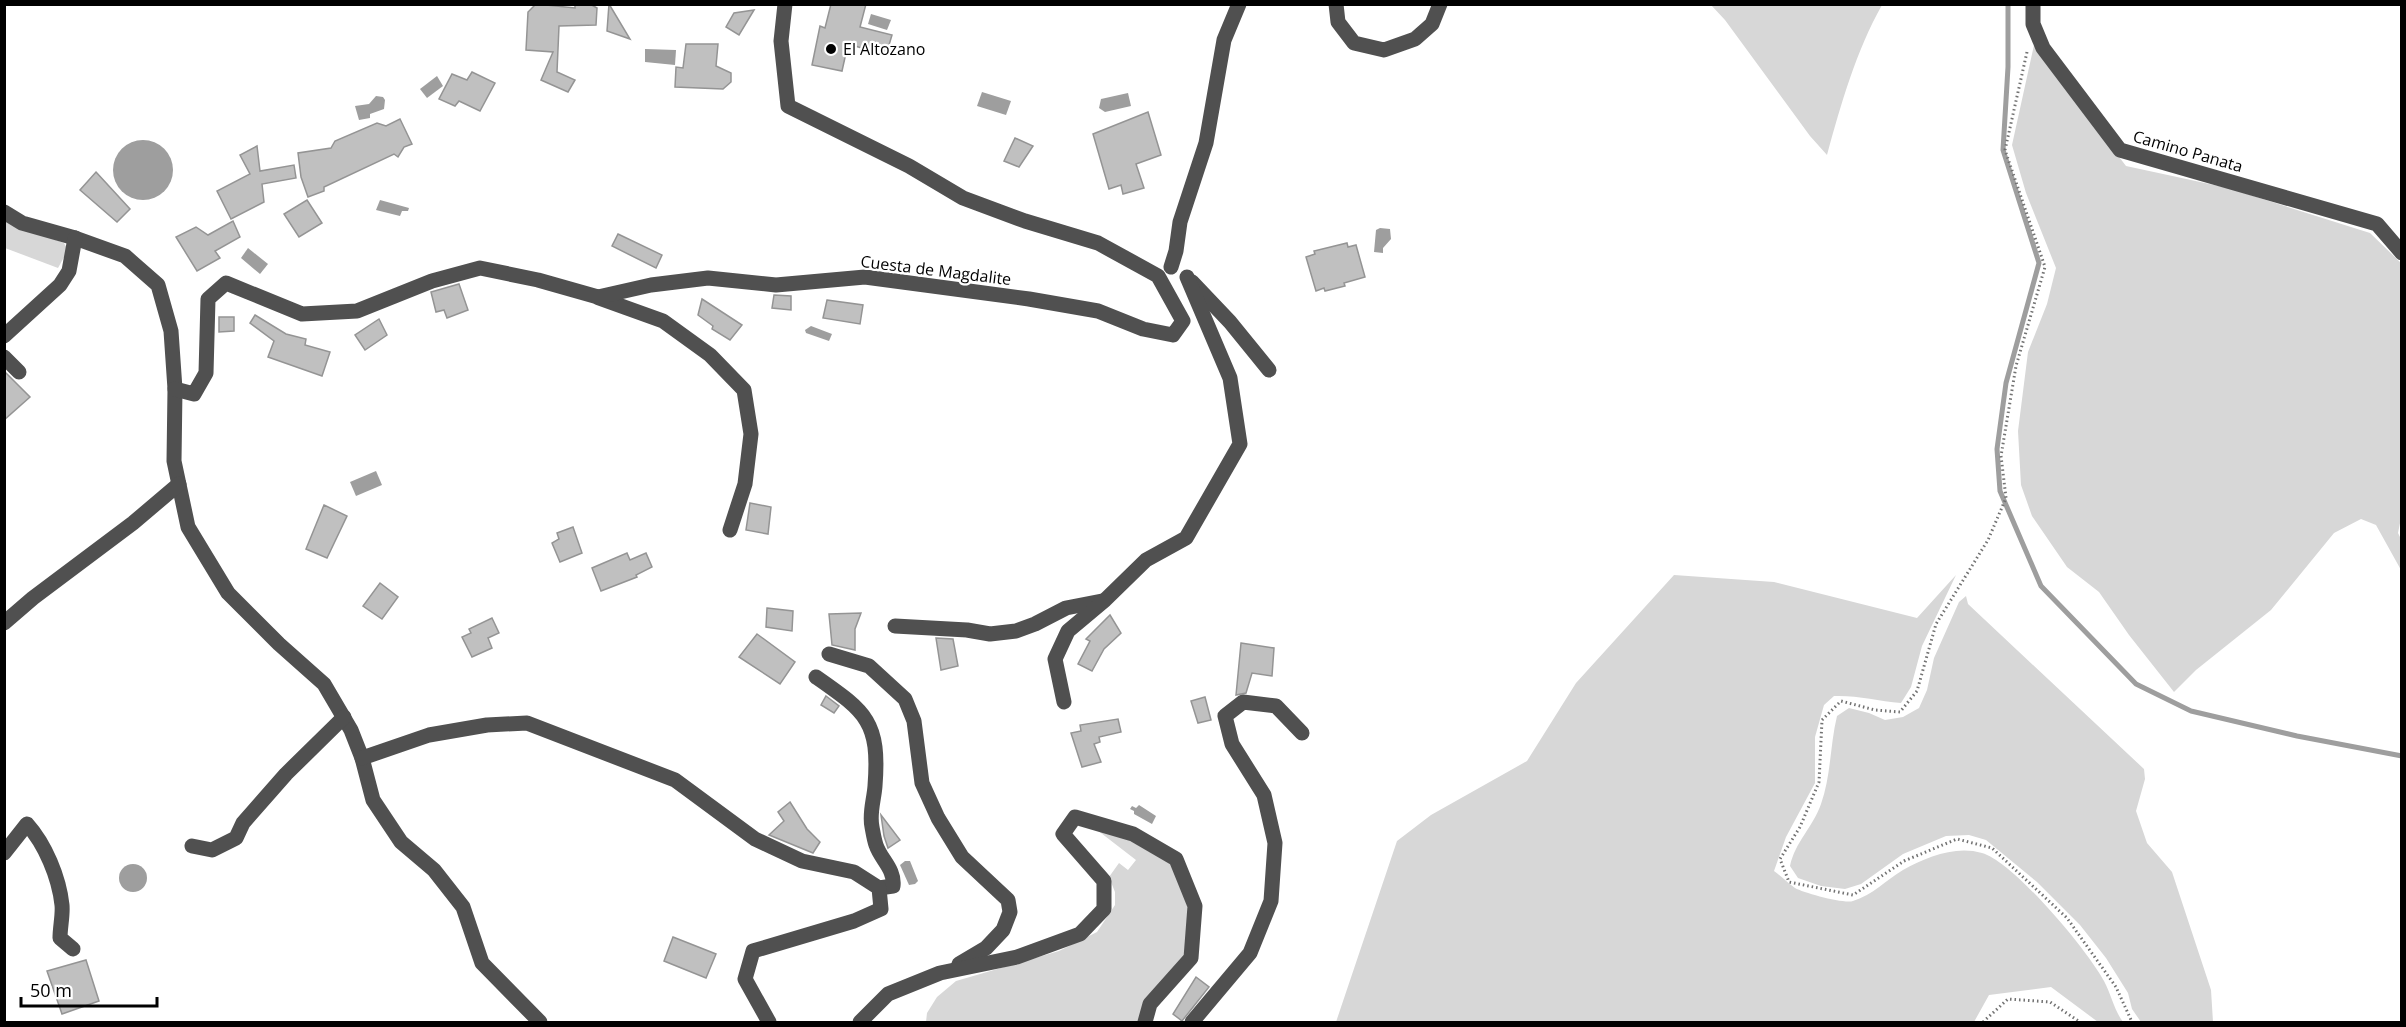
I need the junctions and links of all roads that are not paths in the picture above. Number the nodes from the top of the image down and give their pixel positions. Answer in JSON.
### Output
{"nodes":[{"id":1,"x":785,"y":4,"type":"edge"},
{"id":2,"x":1239,"y":4,"type":"edge"},
{"id":3,"x":1336,"y":4,"type":"edge"},
{"id":4,"x":1440,"y":4,"type":"edge"},
{"id":5,"x":2033,"y":4,"type":"edge"},
{"id":6,"x":4,"y":212,"type":"edge"},
{"id":7,"x":75,"y":238,"type":"junction"},
{"id":8,"x":2402,"y":253,"type":"edge"},
{"id":9,"x":1171,"y":267,"type":"junction"},
{"id":10,"x":1158,"y":276,"type":"junction"},
{"id":11,"x":1187,"y":277,"type":"junction"},
{"id":12,"x":598,"y":297,"type":"junction"},
{"id":13,"x":4,"y":336,"type":"edge"},
{"id":14,"x":4,"y":357,"type":"edge"},
{"id":15,"x":1269,"y":370,"type":"dead end"},
{"id":16,"x":19,"y":372,"type":"dead end"},
{"id":17,"x":175,"y":388,"type":"junction"},
{"id":18,"x":179,"y":484,"type":"junction"},
{"id":19,"x":730,"y":530,"type":"dead end"},
{"id":20,"x":1105,"y":600,"type":"junction"},
{"id":21,"x":4,"y":623,"type":"edge"},
{"id":22,"x":895,"y":626,"type":"dead end"},
{"id":23,"x":829,"y":654,"type":"dead end"},
{"id":24,"x":816,"y":677,"type":"dead end"},
{"id":25,"x":1064,"y":702,"type":"dead end"},
{"id":26,"x":344,"y":717,"type":"junction"},
{"id":27,"x":1302,"y":733,"type":"dead end"},
{"id":28,"x":362,"y":758,"type":"junction"},
{"id":29,"x":192,"y":846,"type":"dead end"},
{"id":30,"x":4,"y":853,"type":"edge"},
{"id":31,"x":879,"y":888,"type":"junction"},
{"id":32,"x":73,"y":949,"type":"dead end"},
{"id":33,"x":940,"y":973,"type":"junction"},
{"id":34,"x":540,"y":1023,"type":"edge"},
{"id":35,"x":769,"y":1023,"type":"edge"},
{"id":36,"x":860,"y":1023,"type":"edge"},
{"id":37,"x":1145,"y":1023,"type":"edge"},
{"id":38,"x":1192,"y":1023,"type":"edge"}],
"edges":[{"from":1,"to":10,"type":"street"},
{"from":2,"to":9,"type":"street"},
{"from":3,"to":4,"type":"street"},
{"from":5,"to":8,"type":"street","name":"Camino Panata"},
{"from":6,"to":7,"type":"street"},
{"from":7,"to":13,"type":"street"},
{"from":7,"to":17,"type":"street"},
{"from":9,"to":10,"type":"street"},
{"from":9,"to":11,"type":"street"},
{"from":10,"to":12,"type":"street","name":"Cuesta de Magdalite"},
{"from":11,"to":15,"type":"street"},
{"from":11,"to":20,"type":"street"},
{"from":12,"to":17,"type":"street","name":"Cuesta de Magdalite"},
{"from":12,"to":19,"type":"street"},
{"from":14,"to":16,"type":"street"},
{"from":17,"to":18,"type":"street"},
{"from":18,"to":21,"type":"street"},
{"from":18,"to":26,"type":"street"},
{"from":20,"to":22,"type":"street"},
{"from":20,"to":25,"type":"street"},
{"from":23,"to":33,"type":"street"},
{"from":24,"to":31,"type":"street"},
{"from":26,"to":28,"type":"street"},
{"from":26,"to":29,"type":"street"},
{"from":27,"to":38,"type":"street"},
{"from":28,"to":31,"type":"street"},
{"from":28,"to":34,"type":"street"},
{"from":30,"to":32,"type":"street"},
{"from":31,"to":35,"type":"street"},
{"from":33,"to":36,"type":"street"},
{"from":33,"to":37,"type":"street"}]}
